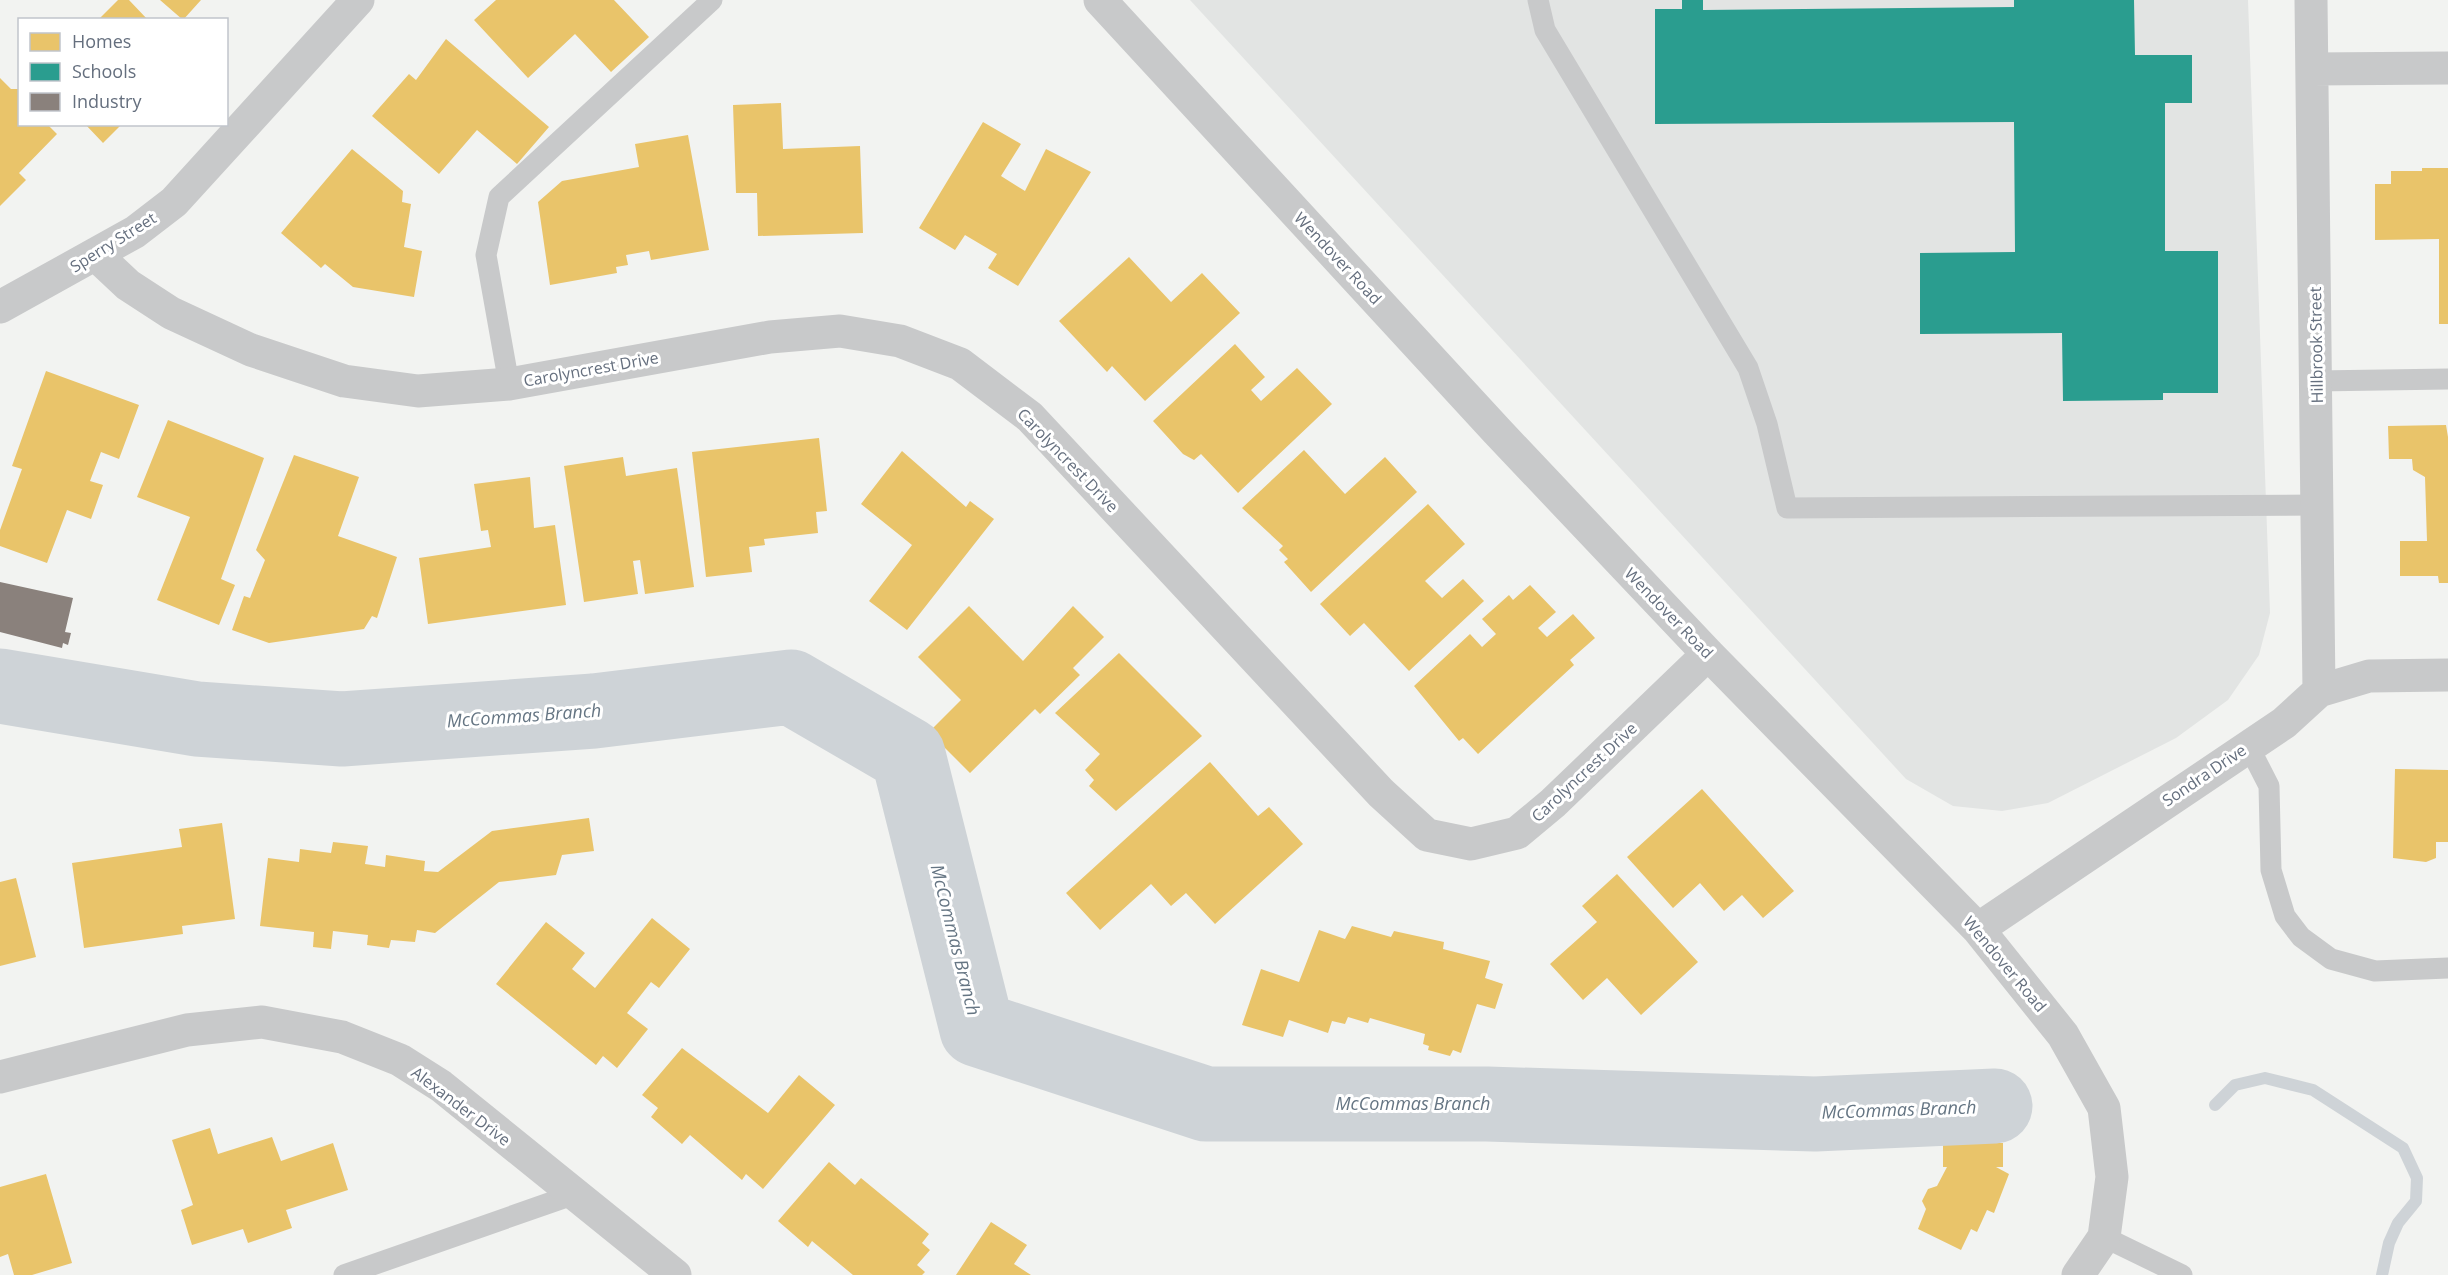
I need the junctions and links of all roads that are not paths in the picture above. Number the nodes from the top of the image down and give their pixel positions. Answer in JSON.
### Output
{"nodes":[{"id":1,"x":358,"y":0,"type":"edge"},
{"id":2,"x":712,"y":0,"type":"edge"},
{"id":3,"x":1100,"y":0,"type":"edge"},
{"id":4,"x":1538,"y":0,"type":"edge"},
{"id":5,"x":2311,"y":0,"type":"edge"},
{"id":6,"x":2448,"y":68,"type":"edge"},
{"id":7,"x":2312,"y":69,"type":"junction"},
{"id":8,"x":96,"y":255,"type":"junction"},
{"id":9,"x":0,"y":307,"type":"edge"},
{"id":10,"x":2448,"y":379,"type":"edge"},
{"id":11,"x":2316,"y":381,"type":"junction"},
{"id":12,"x":509,"y":384,"type":"junction"},
{"id":13,"x":2318,"y":506,"type":"junction"},
{"id":14,"x":1708,"y":654,"type":"junction"},
{"id":15,"x":2448,"y":675,"type":"edge"},
{"id":16,"x":2319,"y":691,"type":"junction"},
{"id":17,"x":2248,"y":745,"type":"junction"},
{"id":18,"x":1978,"y":929,"type":"junction"},
{"id":19,"x":2448,"y":968,"type":"edge"},
{"id":20,"x":0,"y":1077,"type":"edge"},
{"id":21,"x":575,"y":1194,"type":"junction"},
{"id":22,"x":2104,"y":1236,"type":"junction"},
{"id":23,"x":344,"y":1275,"type":"edge"},
{"id":24,"x":675,"y":1275,"type":"edge"},
{"id":25,"x":2078,"y":1275,"type":"edge"},
{"id":26,"x":2182,"y":1275,"type":"edge"}],
"edges":[{"from":1,"to":8,"type":"street","name":"Sperry Street"},
{"from":2,"to":12,"type":"lane"},
{"from":3,"to":14,"type":"street","name":"Wendover Road"},
{"from":4,"to":13,"type":"lane"},
{"from":5,"to":7,"type":"street","name":"Hillbrook Street"},
{"from":6,"to":7,"type":"street"},
{"from":7,"to":11,"type":"street","name":"Hillbrook Street"},
{"from":8,"to":9,"type":"street","name":"Sperry Street"},
{"from":8,"to":12,"type":"street","name":"Carolyncrest Drive"},
{"from":10,"to":11,"type":"lane"},
{"from":11,"to":13,"type":"street","name":"Hillbrook Street"},
{"from":12,"to":14,"type":"street","name":"Carolyncrest Drive"},
{"from":13,"to":16,"type":"street","name":"Hillbrook Street"},
{"from":14,"to":18,"type":"street","name":"Wendover Road"},
{"from":15,"to":16,"type":"street","name":"Sondra Drive"},
{"from":16,"to":17,"type":"street","name":"Sondra Drive"},
{"from":17,"to":18,"type":"street","name":"Sondra Drive"},
{"from":17,"to":19,"type":"lane"},
{"from":18,"to":22,"type":"street","name":"Wendover Road"},
{"from":20,"to":21,"type":"street","name":"Alexander Drive"},
{"from":21,"to":23,"type":"lane"},
{"from":21,"to":24,"type":"street","name":"Alexander Drive"},
{"from":22,"to":25,"type":"street","name":"Wendover Road"},
{"from":22,"to":26,"type":"lane"}]}
